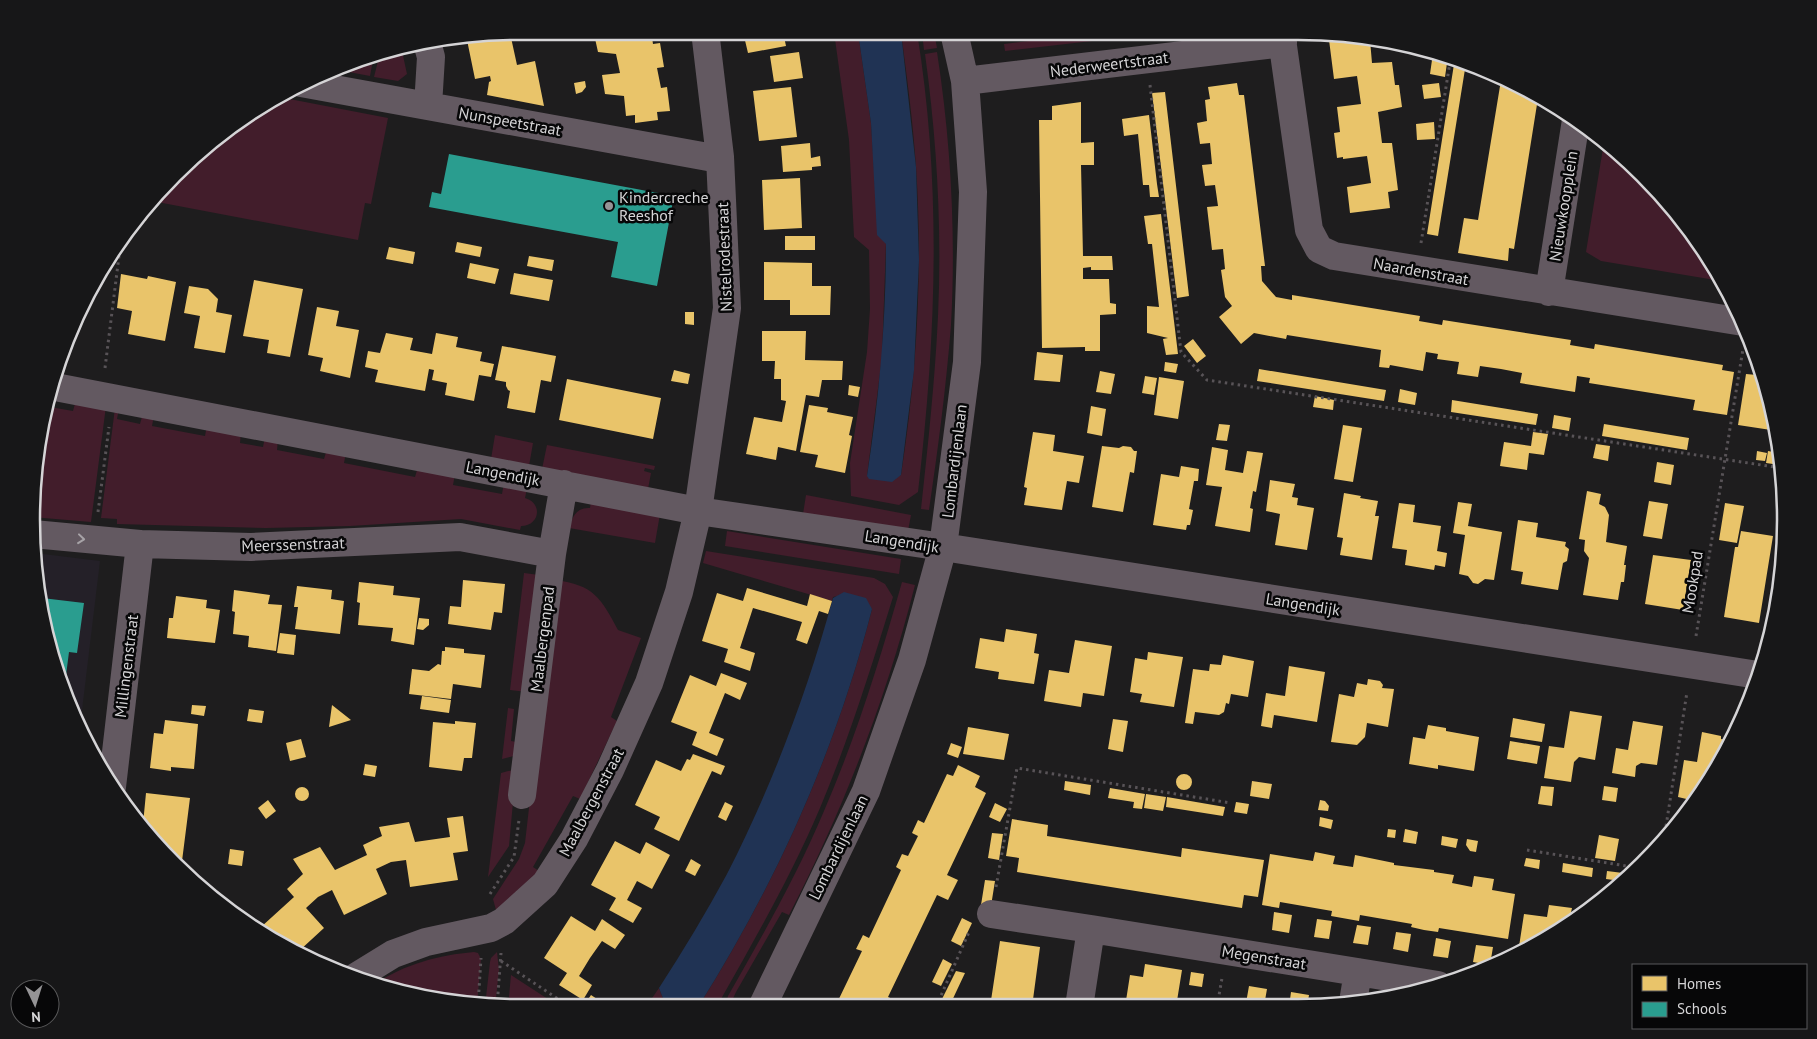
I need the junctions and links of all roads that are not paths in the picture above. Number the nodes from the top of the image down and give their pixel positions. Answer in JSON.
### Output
{"nodes":[{"id":1,"x":706,"y":40,"type":"edge"},
{"id":2,"x":956,"y":40,"type":"edge"},
{"id":3,"x":1269,"y":40,"type":"edge"},
{"id":4,"x":1282,"y":40,"type":"edge"},
{"id":5,"x":429,"y":49,"type":"edge"},
{"id":6,"x":965,"y":81,"type":"junction"},
{"id":7,"x":315,"y":86,"type":"edge"},
{"id":8,"x":428,"y":106,"type":"junction"},
{"id":9,"x":1575,"y":129,"type":"edge"},
{"id":10,"x":720,"y":157,"type":"junction"},
{"id":11,"x":1549,"y":292,"type":"junction"},
{"id":12,"x":1740,"y":333,"type":"edge"},
{"id":13,"x":58,"y":388,"type":"edge"},
{"id":14,"x":564,"y":484,"type":"junction"},
{"id":15,"x":698,"y":511,"type":"junction"},
{"id":16,"x":40,"y":535,"type":"edge"},
{"id":17,"x":140,"y":544,"type":"junction"},
{"id":18,"x":943,"y":547,"type":"junction"},
{"id":19,"x":552,"y":554,"type":"junction"},
{"id":20,"x":1752,"y":674,"type":"edge"},
{"id":21,"x":113,"y":774,"type":"edge"},
{"id":22,"x":522,"y":795,"type":"dead end"},
{"id":23,"x":991,"y":914,"type":"road end"},
{"id":24,"x":1092,"y":929,"type":"junction"},
{"id":25,"x":1358,"y":972,"type":"junction"},
{"id":26,"x":362,"y":973,"type":"edge"},
{"id":27,"x":1423,"y":983,"type":"edge"},
{"id":28,"x":1354,"y":996,"type":"edge"},
{"id":29,"x":766,"y":999,"type":"edge"},
{"id":30,"x":1080,"y":999,"type":"edge"}],
"edges":[{"from":1,"to":10,"type":"street","name":"Nistelrodestraat"},
{"from":2,"to":6,"type":"street","name":"Lombardijenlaan"},
{"from":3,"to":6,"type":"street","name":"Nederweertstraat"},
{"from":4,"to":11,"type":"street","name":"Naardenstraat"},
{"from":5,"to":8,"type":"street"},
{"from":6,"to":18,"type":"street","name":"Lombardijenlaan"},
{"from":7,"to":8,"type":"street","name":"Nunspeetstraat"},
{"from":8,"to":10,"type":"street","name":"Nunspeetstraat"},
{"from":9,"to":11,"type":"street","name":"Nieuwkoopplein"},
{"from":10,"to":15,"type":"street","name":"Nistelrodestraat"},
{"from":11,"to":12,"type":"street","name":"Naardenstraat"},
{"from":13,"to":14,"type":"street","name":"Langendijk"},
{"from":14,"to":15,"type":"street","name":"Langendijk"},
{"from":14,"to":19,"type":"street","name":"Maalbergenpad"},
{"from":15,"to":18,"type":"street","name":"Langendijk"},
{"from":15,"to":26,"type":"street","name":"Maalbergenstraat"},
{"from":16,"to":17,"type":"street","name":"Meerssenstraat","one_way":true},
{"from":17,"to":19,"type":"street","name":"Meerssenstraat"},
{"from":17,"to":21,"type":"street","name":"Millingenstraat"},
{"from":18,"to":20,"type":"street","name":"Langendijk"},
{"from":18,"to":29,"type":"street","name":"Lombardijenlaan"},
{"from":19,"to":22,"type":"street","name":"Maalbergenpad"},
{"from":23,"to":24,"type":"street","name":"Megenstraat"},
{"from":24,"to":25,"type":"street","name":"Megenstraat"},
{"from":24,"to":30,"type":"street"},
{"from":25,"to":27,"type":"street","name":"Megenstraat"},
{"from":25,"to":28,"type":"street"}]}
